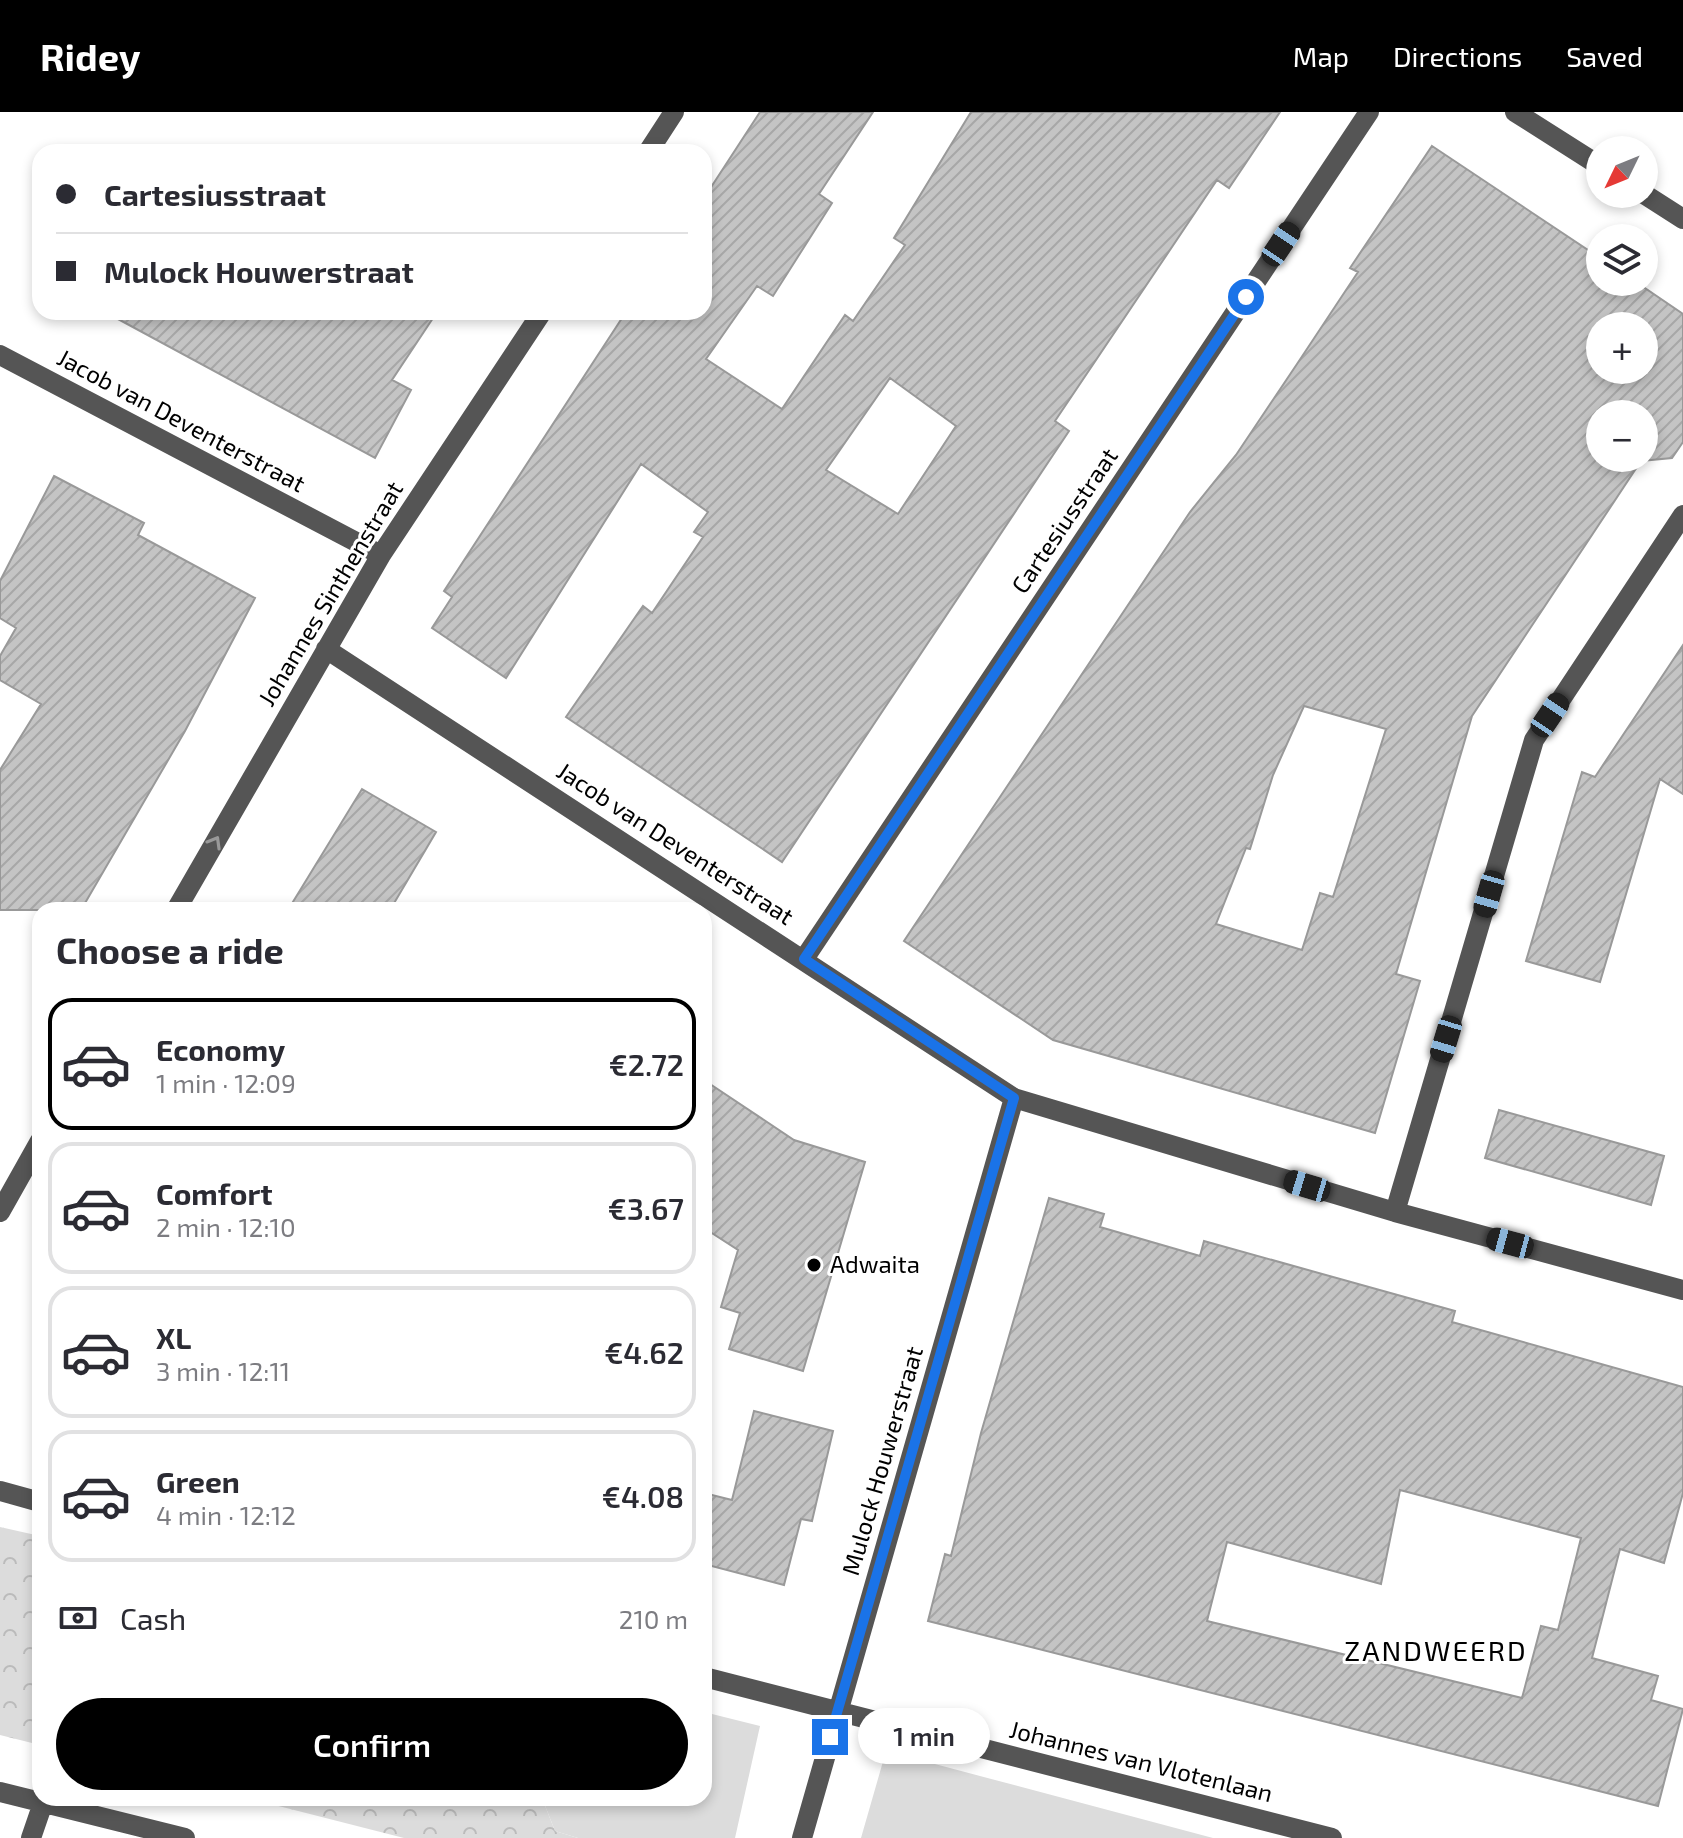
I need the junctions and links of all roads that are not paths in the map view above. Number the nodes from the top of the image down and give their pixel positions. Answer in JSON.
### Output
{"nodes":[{"id":1,"x":674,"y":112,"type":"edge"},
{"id":2,"x":1369,"y":112,"type":"edge"},
{"id":3,"x":1515,"y":112,"type":"edge"},
{"id":4,"x":653,"y":144,"type":"edge"},
{"id":5,"x":1586,"y":157,"type":"edge"},
{"id":6,"x":1658,"y":203,"type":"edge"},
{"id":7,"x":1683,"y":219,"type":"edge"},
{"id":8,"x":537,"y":320,"type":"edge"},
{"id":9,"x":0,"y":355,"type":"edge"},
{"id":10,"x":1683,"y":515,"type":"edge"},
{"id":11,"x":381,"y":555,"type":"junction"},
{"id":12,"x":326,"y":649,"type":"junction"},
{"id":13,"x":181,"y":902,"type":"edge"},
{"id":14,"x":804,"y":959,"type":"junction"},
{"id":15,"x":1014,"y":1098,"type":"junction"},
{"id":16,"x":32,"y":1155,"type":"edge"},
{"id":17,"x":0,"y":1212,"type":"edge"},
{"id":18,"x":1395,"y":1212,"type":"junction"},
{"id":19,"x":1683,"y":1290,"type":"edge"},
{"id":20,"x":0,"y":1491,"type":"edge"},
{"id":21,"x":32,"y":1500,"type":"edge"},
{"id":22,"x":712,"y":1679,"type":"edge"},
{"id":23,"x":837,"y":1712,"type":"junction"},
{"id":24,"x":0,"y":1792,"type":"edge"},
{"id":25,"x":32,"y":1800,"type":"edge"},
{"id":26,"x":42,"y":1806,"type":"edge"},
{"id":27,"x":55,"y":1806,"type":"edge"},
{"id":28,"x":31,"y":1838,"type":"edge"},
{"id":29,"x":185,"y":1838,"type":"edge"},
{"id":30,"x":802,"y":1838,"type":"edge"},
{"id":31,"x":1332,"y":1838,"type":"edge"}],
"edges":[{"from":1,"to":4,"type":"street"},
{"from":2,"to":14,"type":"street","name":"Cartesiusstraat"},
{"from":3,"to":5,"type":"street"},
{"from":6,"to":7,"type":"street"},
{"from":8,"to":11,"type":"street","name":"Johannes Sinthenstraat"},
{"from":9,"to":11,"type":"street","name":"Jacob van Deventerstraat"},
{"from":10,"to":18,"type":"street"},
{"from":11,"to":12,"type":"street","name":"Johannes Sinthenstraat"},
{"from":13,"to":12,"type":"street","name":"Johannes Sinthenstraat","one_way":true},
{"from":12,"to":14,"type":"street","name":"Jacob van Deventerstraat"},
{"from":14,"to":15,"type":"street","name":"Jacob van Deventerstraat"},
{"from":15,"to":18,"type":"street","name":"Jacob van Deventerstraat"},
{"from":15,"to":23,"type":"street","name":"Mulock Houwerstraat"},
{"from":16,"to":17,"type":"street"},
{"from":18,"to":19,"type":"street","name":"Jacob van Deventerstraat"},
{"from":20,"to":21,"type":"street"},
{"from":22,"to":23,"type":"street","name":"Johannes van Vlotenlaan"},
{"from":23,"to":30,"type":"street","name":"Mulock Houwerstraat"},
{"from":23,"to":31,"type":"street","name":"Johannes van Vlotenlaan"},
{"from":24,"to":25,"type":"street"},
{"from":26,"to":28,"type":"street"},
{"from":27,"to":29,"type":"street"}]}
